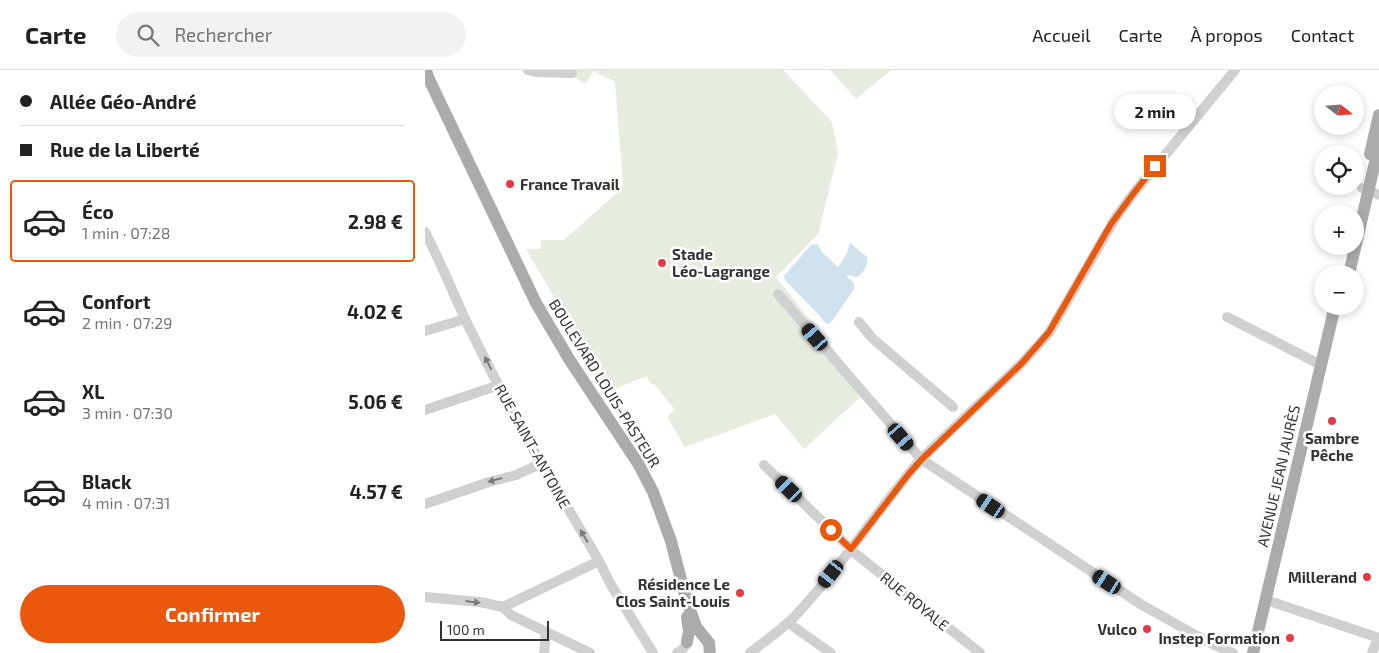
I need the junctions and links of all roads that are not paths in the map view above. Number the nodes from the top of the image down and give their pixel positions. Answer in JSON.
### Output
{"nodes":[{"id":1,"x":528,"y":70,"type":"edge"},
{"id":2,"x":1235,"y":70,"type":"edge"},
{"id":3,"x":426,"y":73,"type":"edge"},
{"id":4,"x":572,"y":73,"type":"dead end"},
{"id":5,"x":1379,"y":114,"type":"edge"},
{"id":6,"x":1379,"y":145,"type":"edge"},
{"id":7,"x":1370,"y":191,"type":"edge"},
{"id":8,"x":1362,"y":205,"type":"edge"},
{"id":9,"x":425,"y":232,"type":"edge"},
{"id":10,"x":1351,"y":265,"type":"edge"},
{"id":11,"x":778,"y":294,"type":"dead end"},
{"id":12,"x":1333,"y":315,"type":"edge"},
{"id":13,"x":1340,"y":315,"type":"edge"},
{"id":14,"x":1227,"y":317,"type":"dead end"},
{"id":15,"x":465,"y":319,"type":"junction"},
{"id":16,"x":859,"y":322,"type":"dead end"},
{"id":17,"x":425,"y":330,"type":"edge"},
{"id":18,"x":1321,"y":365,"type":"junction"},
{"id":19,"x":499,"y":385,"type":"junction"},
{"id":20,"x":953,"y":407,"type":"dead end"},
{"id":21,"x":425,"y":410,"type":"edge"},
{"id":22,"x":1310,"y":428,"type":"junction"},
{"id":23,"x":921,"y":460,"type":"junction"},
{"id":24,"x":540,"y":464,"type":"junction"},
{"id":25,"x":764,"y":465,"type":"dead end"},
{"id":26,"x":425,"y":504,"type":"edge"},
{"id":27,"x":851,"y":549,"type":"junction"},
{"id":28,"x":599,"y":561,"type":"junction"},
{"id":29,"x":685,"y":595,"type":"junction"},
{"id":30,"x":425,"y":597,"type":"edge"},
{"id":31,"x":1269,"y":601,"type":"junction"},
{"id":32,"x":503,"y":607,"type":"junction"},
{"id":33,"x":789,"y":622,"type":"junction"},
{"id":34,"x":546,"y":632,"type":"junction"},
{"id":35,"x":704,"y":637,"type":"junction"},
{"id":36,"x":1378,"y":638,"type":"edge"},
{"id":37,"x":683,"y":648,"type":"edge"},
{"id":38,"x":711,"y":652,"type":"edge"},
{"id":39,"x":544,"y":653,"type":"edge"},
{"id":40,"x":590,"y":653,"type":"edge"},
{"id":41,"x":653,"y":653,"type":"edge"},
{"id":42,"x":750,"y":653,"type":"edge"},
{"id":43,"x":831,"y":653,"type":"edge"},
{"id":44,"x":980,"y":653,"type":"edge"},
{"id":45,"x":1233,"y":653,"type":"edge"},
{"id":46,"x":1253,"y":653,"type":"edge"},
{"id":47,"x":1260,"y":653,"type":"edge"},
{"id":48,"x":1372,"y":653,"type":"edge"}],
"edges":[{"from":1,"to":4,"type":"street"},
{"from":2,"to":23,"type":"street"},
{"from":3,"to":29,"type":"main road","name":"BOULEVARD LOUIS-PASTEUR"},
{"from":5,"to":7,"type":"main road"},
{"from":6,"to":7,"type":"main road"},
{"from":7,"to":8,"type":"main road"},
{"from":7,"to":10,"type":"main road"},
{"from":9,"to":15,"type":"street","name":"RUE SAINT-ANTOINE"},
{"from":11,"to":23,"type":"street"},
{"from":12,"to":18,"type":"main road","name":"AVENUE JEAN JAURÈS"},
{"from":13,"to":22,"type":"main road","name":"AVENUE JEAN JAURÈS"},
{"from":14,"to":18,"type":"street"},
{"from":15,"to":17,"type":"street"},
{"from":19,"to":15,"type":"street","name":"RUE SAINT-ANTOINE","one_way":true},
{"from":16,"to":20,"type":"street"},
{"from":18,"to":22,"type":"main road","name":"AVENUE JEAN JAURÈS"},
{"from":19,"to":21,"type":"street"},
{"from":19,"to":24,"type":"street","name":"RUE SAINT-ANTOINE"},
{"from":22,"to":31,"type":"main road","name":"AVENUE JEAN JAURÈS"},
{"from":23,"to":27,"type":"street"},
{"from":23,"to":45,"type":"street"},
{"from":24,"to":26,"type":"street","one_way":true},
{"from":28,"to":24,"type":"street","name":"RUE SAINT-ANTOINE","one_way":true},
{"from":25,"to":27,"type":"street","name":"RUE ROYALE"},
{"from":27,"to":33,"type":"street"},
{"from":27,"to":44,"type":"street","name":"RUE ROYALE"},
{"from":28,"to":32,"type":"street"},
{"from":28,"to":41,"type":"street","name":"RUE SAINT-ANTOINE"},
{"from":29,"to":35,"type":"main road","name":"BOULEVARD LOUIS-PASTEUR"},
{"from":29,"to":37,"type":"main road"},
{"from":30,"to":32,"type":"street","one_way":true},
{"from":31,"to":36,"type":"street"},
{"from":31,"to":46,"type":"main road","name":"AVENUE JEAN JAURÈS"},
{"from":31,"to":47,"type":"main road","name":"AVENUE JEAN JAURÈS"},
{"from":32,"to":34,"type":"street"},
{"from":33,"to":42,"type":"street"},
{"from":33,"to":43,"type":"street"},
{"from":34,"to":39,"type":"street"},
{"from":34,"to":40,"type":"street"},
{"from":35,"to":37,"type":"main road"},
{"from":35,"to":38,"type":"main road","name":"BOULEVARD LOUIS-PASTEUR"},
{"from":36,"to":48,"type":"street"}]}
